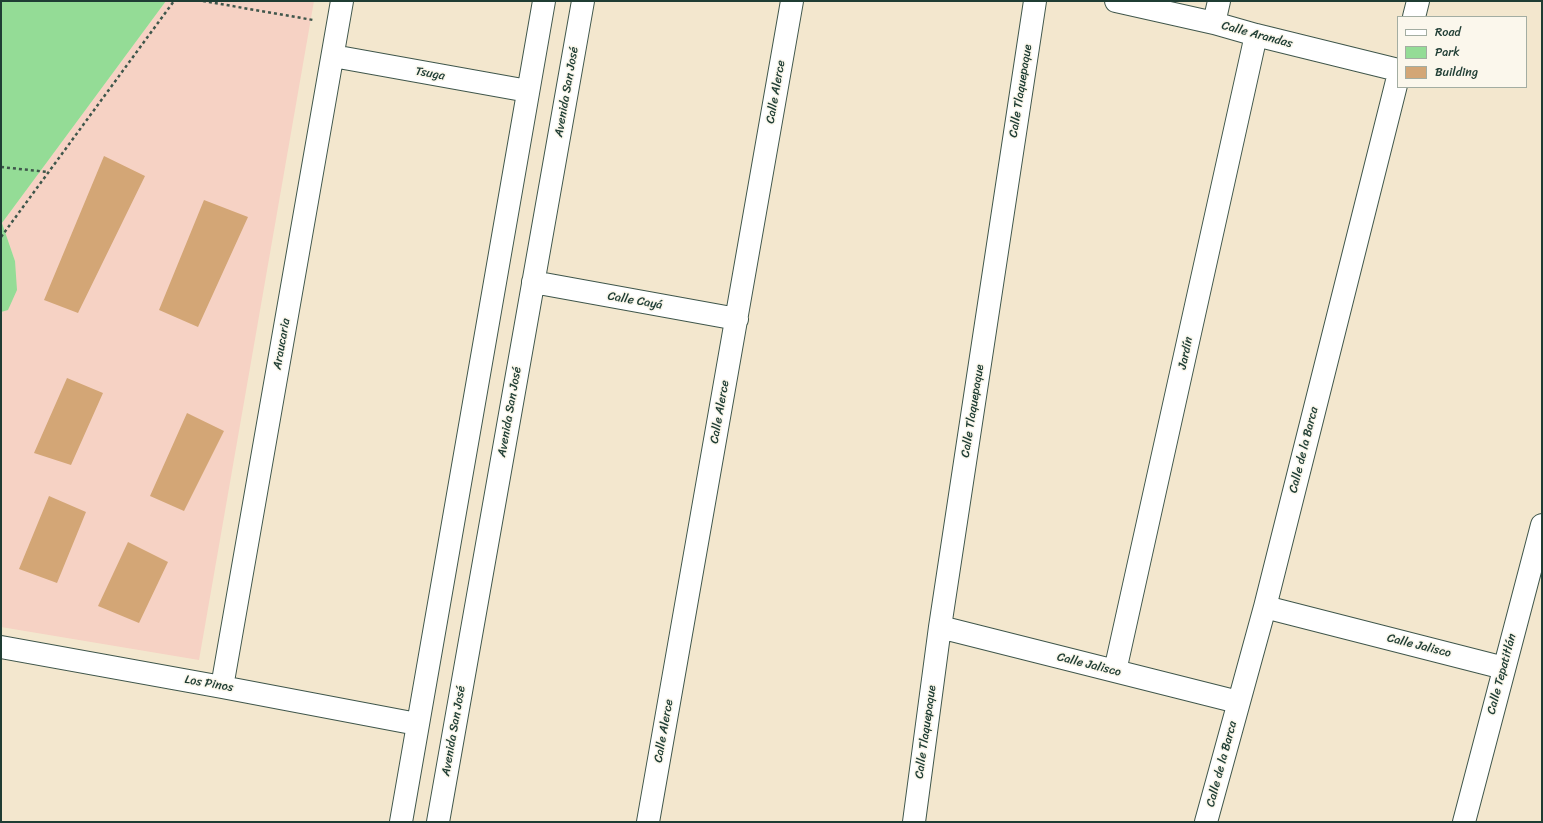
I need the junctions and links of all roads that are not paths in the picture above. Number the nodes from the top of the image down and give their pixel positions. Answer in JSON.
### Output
{"nodes":[{"id":1,"x":342,"y":1,"type":"edge"},
{"id":2,"x":544,"y":1,"type":"edge"},
{"id":3,"x":583,"y":1,"type":"edge"},
{"id":4,"x":792,"y":1,"type":"edge"},
{"id":5,"x":1035,"y":1,"type":"edge"},
{"id":6,"x":1116,"y":1,"type":"edge"},
{"id":7,"x":1220,"y":1,"type":"edge"},
{"id":8,"x":1418,"y":1,"type":"edge"},
{"id":9,"x":1414,"y":16,"type":"edge"},
{"id":10,"x":1214,"y":23,"type":"junction"},
{"id":11,"x":1256,"y":35,"type":"junction"},
{"id":12,"x":332,"y":56,"type":"junction"},
{"id":13,"x":1397,"y":70,"type":"edge"},
{"id":14,"x":1397,"y":81,"type":"edge"},
{"id":15,"x":528,"y":91,"type":"junction"},
{"id":16,"x":533,"y":282,"type":"junction"},
{"id":17,"x":737,"y":319,"type":"junction"},
{"id":18,"x":1542,"y":525,"type":"edge"},
{"id":19,"x":1265,"y":607,"type":"junction"},
{"id":20,"x":940,"y":627,"type":"junction"},
{"id":21,"x":1,"y":648,"type":"edge"},
{"id":22,"x":1504,"y":668,"type":"junction"},
{"id":23,"x":1115,"y":671,"type":"junction"},
{"id":24,"x":222,"y":687,"type":"junction"},
{"id":25,"x":1238,"y":702,"type":"junction"},
{"id":26,"x":417,"y":724,"type":"junction"},
{"id":27,"x":401,"y":822,"type":"edge"},
{"id":28,"x":438,"y":822,"type":"edge"},
{"id":29,"x":648,"y":822,"type":"edge"},
{"id":30,"x":914,"y":822,"type":"edge"},
{"id":31,"x":1206,"y":822,"type":"edge"},
{"id":32,"x":1464,"y":822,"type":"edge"}],
"edges":[{"from":1,"to":12,"type":"street","name":"Araucaria"},
{"from":2,"to":15,"type":"street"},
{"from":3,"to":16,"type":"street","name":"Avenida San José"},
{"from":4,"to":17,"type":"street","name":"Calle Alerce"},
{"from":5,"to":20,"type":"street","name":"Calle Tlaquepaque"},
{"from":6,"to":10,"type":"street","name":"Calle Arandas"},
{"from":7,"to":10,"type":"street"},
{"from":8,"to":9,"type":"street"},
{"from":10,"to":11,"type":"street","name":"Calle Arandas"},
{"from":11,"to":13,"type":"street","name":"Calle Arandas"},
{"from":11,"to":23,"type":"street","name":"Jardín"},
{"from":12,"to":15,"type":"street","name":"Tsuga"},
{"from":12,"to":24,"type":"street","name":"Araucaria"},
{"from":14,"to":19,"type":"street","name":"Calle de la Barca"},
{"from":15,"to":26,"type":"street"},
{"from":16,"to":17,"type":"street","name":"Calle Cayá"},
{"from":16,"to":28,"type":"street","name":"Avenida San José"},
{"from":17,"to":29,"type":"street","name":"Calle Alerce"},
{"from":18,"to":22,"type":"street","name":"Calle Tepatitlán"},
{"from":19,"to":22,"type":"street","name":"Calle Jalisco"},
{"from":19,"to":25,"type":"street","name":"Calle de la Barca"},
{"from":20,"to":23,"type":"street","name":"Calle Jalisco"},
{"from":20,"to":30,"type":"street","name":"Calle Tlaquepaque"},
{"from":21,"to":24,"type":"street","name":"Los Pinos"},
{"from":22,"to":32,"type":"street","name":"Calle Tepatitlán"},
{"from":23,"to":25,"type":"street","name":"Calle Jalisco"},
{"from":24,"to":26,"type":"street","name":"Los Pinos"},
{"from":25,"to":31,"type":"street","name":"Calle de la Barca"},
{"from":26,"to":27,"type":"street"}]}
